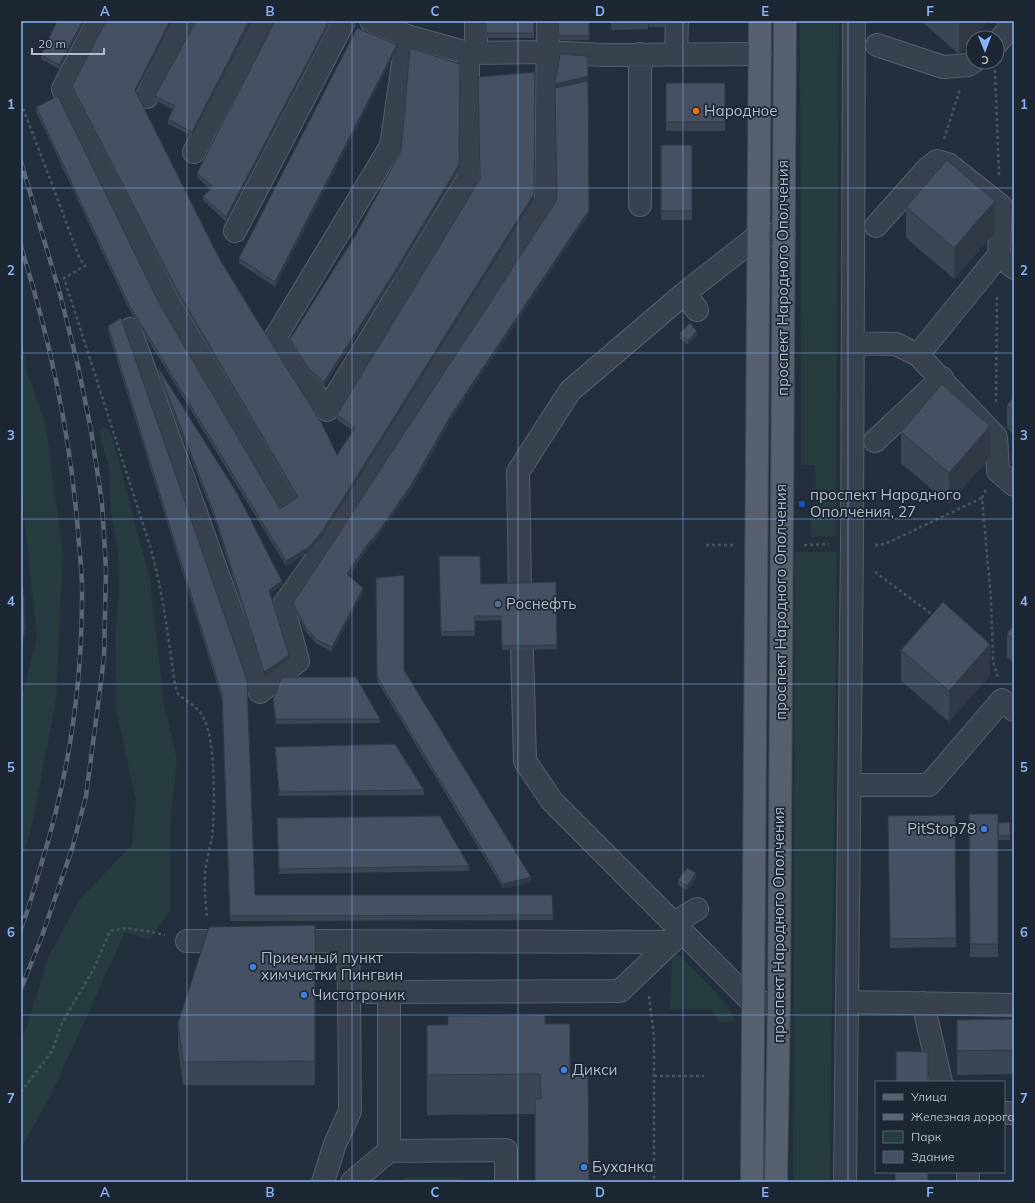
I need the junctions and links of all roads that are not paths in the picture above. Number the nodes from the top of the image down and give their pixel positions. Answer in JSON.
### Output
{"nodes":[{"id":1,"x":98,"y":21,"type":"edge"},
{"id":2,"x":184,"y":21,"type":"edge"},
{"id":3,"x":263,"y":21,"type":"edge"},
{"id":4,"x":344,"y":21,"type":"edge"},
{"id":5,"x":371,"y":21,"type":"edge"},
{"id":6,"x":476,"y":21,"type":"edge"},
{"id":7,"x":548,"y":21,"type":"edge"},
{"id":8,"x":677,"y":21,"type":"edge"},
{"id":9,"x":760,"y":21,"type":"edge"},
{"id":10,"x":785,"y":21,"type":"edge"},
{"id":11,"x":854,"y":21,"type":"edge"},
{"id":12,"x":407,"y":36,"type":"junction"},
{"id":13,"x":877,"y":45,"type":"dead end"},
{"id":14,"x":549,"y":52,"type":"junction"},
{"id":15,"x":472,"y":53,"type":"junction"},
{"id":16,"x":640,"y":54,"type":"junction"},
{"id":17,"x":676,"y":54,"type":"junction"},
{"id":18,"x":760,"y":54,"type":"junction"},
{"id":19,"x":965,"y":65,"type":"edge"},
{"id":20,"x":147,"y":97,"type":"dead end"},
{"id":21,"x":194,"y":152,"type":"dead end"},
{"id":22,"x":640,"y":205,"type":"dead end"},
{"id":23,"x":876,"y":226,"type":"dead end"},
{"id":24,"x":235,"y":232,"type":"dead end"},
{"id":25,"x":759,"y":235,"type":"junction"},
{"id":26,"x":784,"y":235,"type":"junction"},
{"id":27,"x":1006,"y":261,"type":"edge"},
{"id":28,"x":130,"y":329,"type":"dead end"},
{"id":29,"x":853,"y":343,"type":"junction"},
{"id":30,"x":918,"y":355,"type":"junction"},
{"id":31,"x":942,"y":378,"type":"junction"},
{"id":32,"x":875,"y":441,"type":"dead end"},
{"id":33,"x":1014,"y":485,"type":"edge"},
{"id":34,"x":286,"y":501,"type":"dead end"},
{"id":35,"x":520,"y":587,"type":"edge"},
{"id":36,"x":522,"y":650,"type":"edge"},
{"id":37,"x":1008,"y":705,"type":"edge"},
{"id":38,"x":850,"y":785,"type":"junction"},
{"id":39,"x":697,"y":909,"type":"dead end"},
{"id":40,"x":675,"y":932,"type":"junction"},
{"id":41,"x":197,"y":941,"type":"road end"},
{"id":42,"x":348,"y":941,"type":"junction"},
{"id":43,"x":349,"y":992,"type":"junction"},
{"id":44,"x":388,"y":992,"type":"junction"},
{"id":45,"x":846,"y":1002,"type":"junction"},
{"id":46,"x":753,"y":1003,"type":"junction"},
{"id":47,"x":779,"y":1003,"type":"junction"},
{"id":48,"x":924,"y":1003,"type":"junction"},
{"id":49,"x":1014,"y":1006,"type":"edge"},
{"id":50,"x":941,"y":1081,"type":"edge"},
{"id":51,"x":390,"y":1151,"type":"junction"},
{"id":52,"x":323,"y":1182,"type":"edge"},
{"id":53,"x":352,"y":1182,"type":"edge"},
{"id":54,"x":506,"y":1182,"type":"edge"},
{"id":55,"x":752,"y":1182,"type":"edge"},
{"id":56,"x":776,"y":1182,"type":"edge"},
{"id":57,"x":845,"y":1182,"type":"edge"}],
"edges":[{"from":1,"to":34,"type":"street"},
{"from":2,"to":20,"type":"street"},
{"from":3,"to":21,"type":"street"},
{"from":4,"to":24,"type":"street"},
{"from":5,"to":12,"type":"street"},
{"from":6,"to":15,"type":"street"},
{"from":7,"to":14,"type":"street"},
{"from":8,"to":17,"type":"street"},
{"from":9,"to":18,"type":"main road","name":"проспект Народного Ополчения"},
{"from":10,"to":26,"type":"main road","name":"проспект Народного Ополчения"},
{"from":11,"to":29,"type":"street"},
{"from":12,"to":15,"type":"street"},
{"from":12,"to":15,"type":"street"},
{"from":13,"to":19,"type":"street"},
{"from":14,"to":15,"type":"street"},
{"from":14,"to":16,"type":"street"},
{"from":14,"to":28,"type":"street"},
{"from":16,"to":17,"type":"street"},
{"from":16,"to":22,"type":"street"},
{"from":17,"to":18,"type":"street"},
{"from":18,"to":25,"type":"main road","name":"проспект Народного Ополчения"},
{"from":23,"to":27,"type":"street"},
{"from":25,"to":26,"type":"street"},
{"from":25,"to":35,"type":"street"},
{"from":25,"to":46,"type":"main road","name":"проспект Народного Ополчения"},
{"from":26,"to":47,"type":"main road","name":"проспект Народного Ополчения"},
{"from":27,"to":30,"type":"street"},
{"from":29,"to":30,"type":"street"},
{"from":29,"to":38,"type":"street"},
{"from":30,"to":31,"type":"street"},
{"from":31,"to":32,"type":"street"},
{"from":31,"to":33,"type":"street"},
{"from":36,"to":40,"type":"street"},
{"from":37,"to":38,"type":"street"},
{"from":38,"to":45,"type":"street"},
{"from":39,"to":40,"type":"street"},
{"from":40,"to":42,"type":"street"},
{"from":40,"to":44,"type":"street"},
{"from":40,"to":46,"type":"street"},
{"from":41,"to":42,"type":"street"},
{"from":42,"to":43,"type":"street"},
{"from":43,"to":44,"type":"street"},
{"from":43,"to":52,"type":"street"},
{"from":44,"to":51,"type":"street"},
{"from":45,"to":48,"type":"street"},
{"from":45,"to":57,"type":"street"},
{"from":46,"to":47,"type":"street"},
{"from":46,"to":55,"type":"main road","name":"проспект Народного Ополчения"},
{"from":47,"to":56,"type":"main road","name":"проспект Народного Ополчения"},
{"from":48,"to":49,"type":"street"},
{"from":48,"to":50,"type":"street"},
{"from":51,"to":53,"type":"street"},
{"from":51,"to":54,"type":"street"}]}
